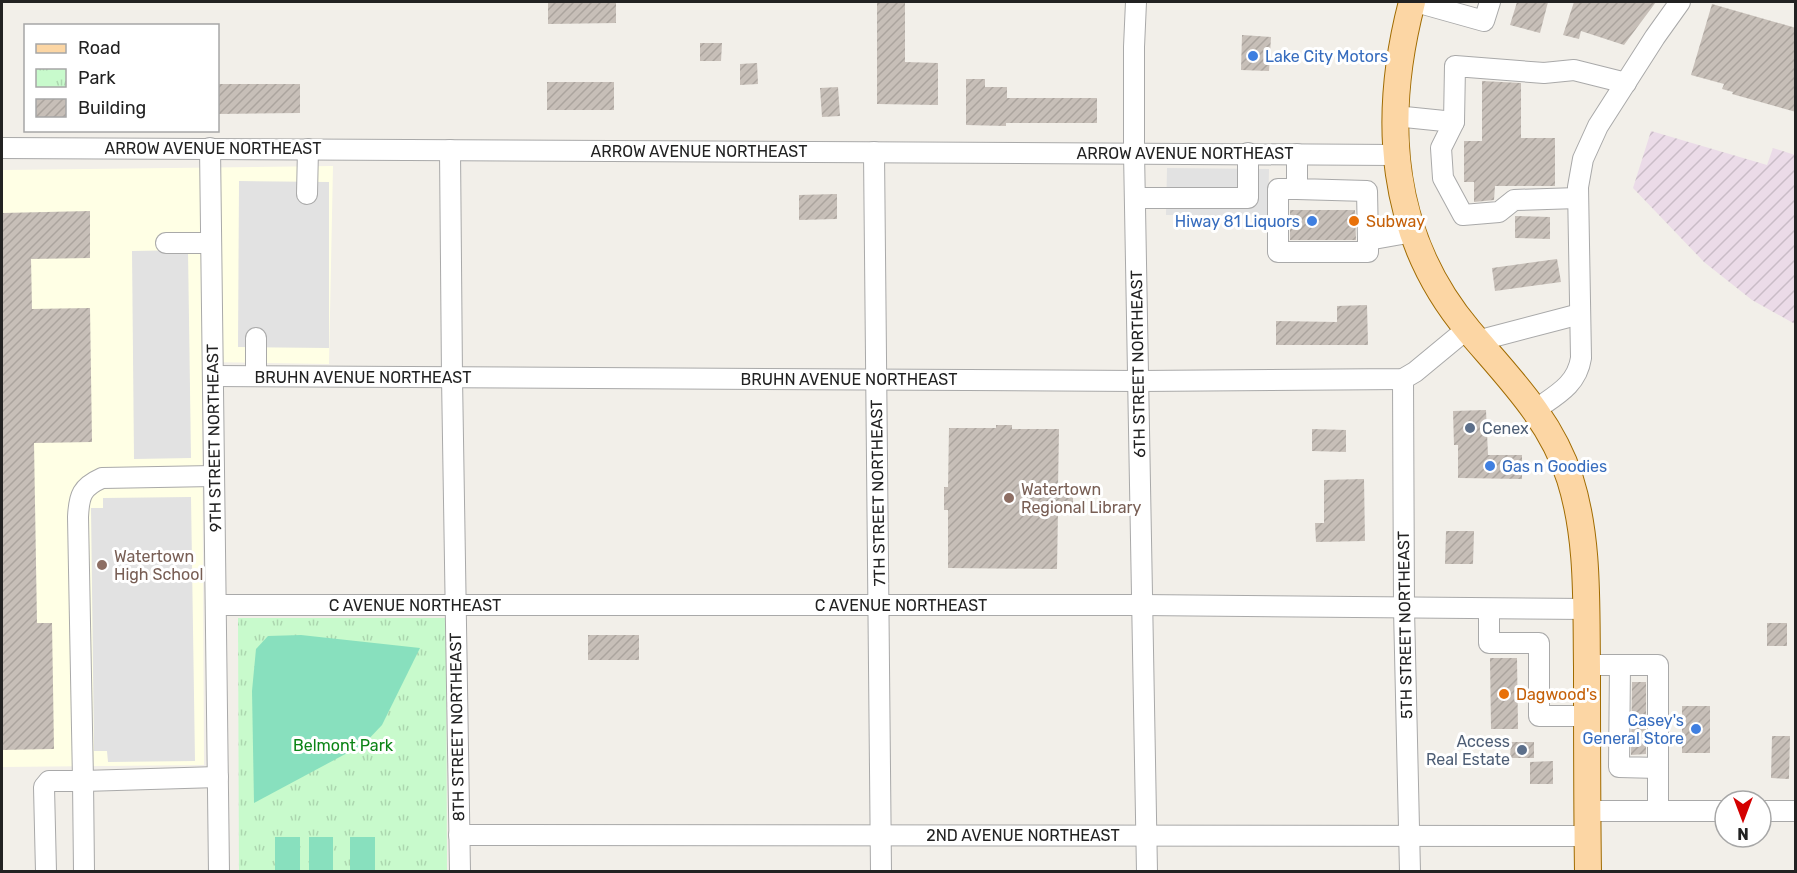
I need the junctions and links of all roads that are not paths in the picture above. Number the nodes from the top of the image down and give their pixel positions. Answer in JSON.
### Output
{"nodes":[{"id":1,"x":1136,"y":2,"type":"edge"},
{"id":2,"x":1414,"y":2,"type":"edge"},
{"id":3,"x":1490,"y":2,"type":"edge"},
{"id":4,"x":1680,"y":2,"type":"edge"},
{"id":5,"x":1626,"y":83,"type":"junction"},
{"id":6,"x":1395,"y":116,"type":"junction"},
{"id":7,"x":1454,"y":122,"type":"junction"},
{"id":8,"x":2,"y":147,"type":"edge"},
{"id":9,"x":210,"y":148,"type":"junction"},
{"id":10,"x":308,"y":149,"type":"junction"},
{"id":11,"x":450,"y":150,"type":"junction"},
{"id":12,"x":874,"y":152,"type":"junction"},
{"id":13,"x":1134,"y":152,"type":"junction"},
{"id":14,"x":1248,"y":153,"type":"junction"},
{"id":15,"x":1297,"y":153,"type":"junction"},
{"id":16,"x":1396,"y":154,"type":"junction"},
{"id":17,"x":1298,"y":189,"type":"junction"},
{"id":18,"x":307,"y":194,"type":"dead end"},
{"id":19,"x":1135,"y":198,"type":"junction"},
{"id":20,"x":1578,"y":198,"type":"junction"},
{"id":21,"x":1413,"y":232,"type":"junction"},
{"id":22,"x":1368,"y":240,"type":"junction"},
{"id":23,"x":166,"y":243,"type":"dead end"},
{"id":24,"x":211,"y":243,"type":"junction"},
{"id":25,"x":1580,"y":314,"type":"junction"},
{"id":26,"x":1472,"y":335,"type":"junction"},
{"id":27,"x":256,"y":338,"type":"dead end"},
{"id":28,"x":213,"y":376,"type":"junction"},
{"id":29,"x":256,"y":376,"type":"junction"},
{"id":30,"x":452,"y":377,"type":"junction"},
{"id":31,"x":876,"y":379,"type":"junction"},
{"id":32,"x":1403,"y":379,"type":"junction"},
{"id":33,"x":1138,"y":381,"type":"junction"},
{"id":34,"x":1535,"y":410,"type":"junction"},
{"id":35,"x":214,"y":476,"type":"junction"},
{"id":36,"x":216,"y":605,"type":"junction"},
{"id":37,"x":455,"y":605,"type":"junction"},
{"id":38,"x":879,"y":605,"type":"junction"},
{"id":39,"x":1141,"y":605,"type":"junction"},
{"id":40,"x":1404,"y":609,"type":"junction"},
{"id":41,"x":1489,"y":609,"type":"junction"},
{"id":42,"x":1587,"y":609,"type":"junction"},
{"id":43,"x":1587,"y":665,"type":"junction"},
{"id":44,"x":1620,"y":665,"type":"junction"},
{"id":45,"x":1587,"y":716,"type":"junction"},
{"id":46,"x":1658,"y":768,"type":"junction"},
{"id":47,"x":218,"y":777,"type":"junction"},
{"id":48,"x":83,"y":781,"type":"junction"},
{"id":49,"x":1658,"y":811,"type":"junction"},
{"id":50,"x":1713,"y":811,"type":"edge"},
{"id":51,"x":1773,"y":811,"type":"edge"},
{"id":52,"x":1796,"y":811,"type":"edge"},
{"id":53,"x":1587,"y":824,"type":"junction"},
{"id":54,"x":459,"y":835,"type":"junction"},
{"id":55,"x":881,"y":835,"type":"junction"},
{"id":56,"x":1146,"y":835,"type":"junction"},
{"id":57,"x":1409,"y":836,"type":"junction"},
{"id":58,"x":46,"y":872,"type":"edge"},
{"id":59,"x":84,"y":872,"type":"edge"},
{"id":60,"x":219,"y":872,"type":"edge"},
{"id":61,"x":460,"y":872,"type":"edge"},
{"id":62,"x":881,"y":872,"type":"edge"},
{"id":63,"x":1147,"y":872,"type":"edge"},
{"id":64,"x":1410,"y":872,"type":"edge"},
{"id":65,"x":1588,"y":872,"type":"edge"}],
"edges":[{"from":1,"to":13,"type":"street","name":"6TH STREET NORTHEAST"},
{"from":2,"to":3,"type":"street"},
{"from":2,"to":6,"type":"main road"},
{"from":4,"to":5,"type":"street"},
{"from":5,"to":7,"type":"street"},
{"from":5,"to":20,"type":"street"},
{"from":6,"to":7,"type":"street"},
{"from":6,"to":16,"type":"main road"},
{"from":7,"to":20,"type":"street"},
{"from":8,"to":9,"type":"street","name":"ARROW AVENUE NORTHEAST"},
{"from":9,"to":10,"type":"street","name":"ARROW AVENUE NORTHEAST"},
{"from":9,"to":24,"type":"street","name":"9TH STREET NORTHEAST"},
{"from":10,"to":11,"type":"street","name":"ARROW AVENUE NORTHEAST"},
{"from":10,"to":18,"type":"street"},
{"from":11,"to":12,"type":"street","name":"ARROW AVENUE NORTHEAST"},
{"from":11,"to":30,"type":"street","name":"8TH STREET NORTHEAST"},
{"from":12,"to":13,"type":"street","name":"ARROW AVENUE NORTHEAST"},
{"from":12,"to":31,"type":"street","name":"7TH STREET NORTHEAST"},
{"from":13,"to":14,"type":"street","name":"ARROW AVENUE NORTHEAST"},
{"from":13,"to":19,"type":"street","name":"6TH STREET NORTHEAST"},
{"from":14,"to":15,"type":"street","name":"ARROW AVENUE NORTHEAST"},
{"from":14,"to":19,"type":"street"},
{"from":15,"to":16,"type":"street","name":"ARROW AVENUE NORTHEAST"},
{"from":15,"to":17,"type":"street"},
{"from":16,"to":21,"type":"main road"},
{"from":17,"to":22,"type":"street"},
{"from":17,"to":22,"type":"street"},
{"from":19,"to":33,"type":"street","name":"6TH STREET NORTHEAST"},
{"from":20,"to":25,"type":"street"},
{"from":21,"to":22,"type":"street"},
{"from":21,"to":26,"type":"main road"},
{"from":23,"to":24,"type":"street"},
{"from":24,"to":28,"type":"street","name":"9TH STREET NORTHEAST"},
{"from":25,"to":26,"type":"street"},
{"from":25,"to":34,"type":"street"},
{"from":26,"to":32,"type":"street"},
{"from":26,"to":34,"type":"main road"},
{"from":27,"to":29,"type":"street"},
{"from":28,"to":29,"type":"street","name":"BRUHN AVENUE NORTHEAST"},
{"from":28,"to":35,"type":"street","name":"9TH STREET NORTHEAST"},
{"from":29,"to":30,"type":"street","name":"BRUHN AVENUE NORTHEAST"},
{"from":30,"to":31,"type":"street","name":"BRUHN AVENUE NORTHEAST"},
{"from":30,"to":37,"type":"street","name":"8TH STREET NORTHEAST"},
{"from":31,"to":33,"type":"street","name":"BRUHN AVENUE NORTHEAST"},
{"from":31,"to":38,"type":"street","name":"7TH STREET NORTHEAST"},
{"from":32,"to":33,"type":"street","name":"BRUHN AVENUE NORTHEAST"},
{"from":32,"to":40,"type":"street","name":"5TH STREET NORTHEAST"},
{"from":33,"to":39,"type":"street","name":"6TH STREET NORTHEAST"},
{"from":34,"to":42,"type":"main road"},
{"from":35,"to":36,"type":"street","name":"9TH STREET NORTHEAST"},
{"from":35,"to":48,"type":"street"},
{"from":36,"to":37,"type":"street","name":"C AVENUE NORTHEAST"},
{"from":36,"to":47,"type":"street","name":"9TH STREET NORTHEAST"},
{"from":37,"to":38,"type":"street","name":"C AVENUE NORTHEAST"},
{"from":37,"to":54,"type":"street","name":"8TH STREET NORTHEAST"},
{"from":38,"to":39,"type":"street","name":"C AVENUE NORTHEAST"},
{"from":38,"to":55,"type":"street","name":"7TH STREET NORTHEAST"},
{"from":39,"to":40,"type":"street","name":"C AVENUE NORTHEAST"},
{"from":39,"to":56,"type":"street","name":"6TH STREET NORTHEAST"},
{"from":40,"to":41,"type":"street","name":"C AVENUE NORTHEAST"},
{"from":40,"to":57,"type":"street","name":"5TH STREET NORTHEAST"},
{"from":41,"to":42,"type":"street","name":"C AVENUE NORTHEAST"},
{"from":41,"to":45,"type":"street"},
{"from":42,"to":43,"type":"main road"},
{"from":43,"to":44,"type":"street"},
{"from":43,"to":45,"type":"main road"},
{"from":44,"to":46,"type":"street"},
{"from":44,"to":46,"type":"street"},
{"from":45,"to":53,"type":"main road"},
{"from":46,"to":49,"type":"street"},
{"from":47,"to":48,"type":"street"},
{"from":47,"to":60,"type":"street","name":"9TH STREET NORTHEAST"},
{"from":48,"to":58,"type":"street"},
{"from":48,"to":59,"type":"street"},
{"from":49,"to":50,"type":"street","name":"2ND AVENUE NORTHEAST"},
{"from":49,"to":53,"type":"street","name":"2ND AVENUE NORTHEAST"},
{"from":51,"to":52,"type":"street"},
{"from":53,"to":57,"type":"street","name":"2ND AVENUE NORTHEAST"},
{"from":53,"to":65,"type":"main road"},
{"from":54,"to":55,"type":"street","name":"2ND AVENUE NORTHEAST"},
{"from":54,"to":61,"type":"street","name":"8TH STREET NORTHEAST"},
{"from":55,"to":56,"type":"street","name":"2ND AVENUE NORTHEAST"},
{"from":55,"to":62,"type":"street","name":"7TH STREET NORTHEAST"},
{"from":56,"to":57,"type":"street","name":"2ND AVENUE NORTHEAST"},
{"from":56,"to":63,"type":"street","name":"6TH STREET NORTHEAST"},
{"from":57,"to":64,"type":"street","name":"5TH STREET NORTHEAST"}]}
